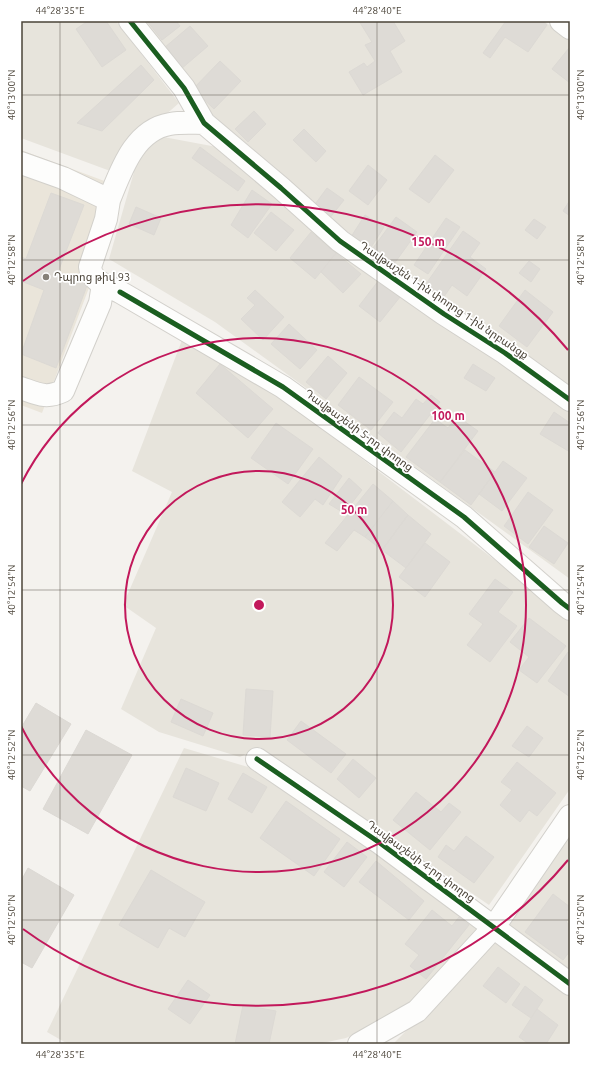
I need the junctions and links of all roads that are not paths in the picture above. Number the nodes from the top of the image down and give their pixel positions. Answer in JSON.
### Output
{"nodes":[{"id":1,"x":130,"y":21,"type":"edge"},
{"id":2,"x":561,"y":21,"type":"edge"},
{"id":3,"x":570,"y":28,"type":"edge"},
{"id":4,"x":204,"y":123,"type":"junction"},
{"id":5,"x":21,"y":163,"type":"edge"},
{"id":6,"x":109,"y":200,"type":"junction"},
{"id":7,"x":112,"y":288,"type":"junction"},
{"id":8,"x":21,"y":388,"type":"edge"},
{"id":9,"x":570,"y":400,"type":"edge"},
{"id":10,"x":570,"y":609,"type":"edge"},
{"id":11,"x":257,"y":759,"type":"dead end"},
{"id":12,"x":570,"y":816,"type":"edge"},
{"id":13,"x":494,"y":927,"type":"junction"},
{"id":14,"x":570,"y":984,"type":"edge"},
{"id":15,"x":359,"y":1044,"type":"edge"}],
"edges":[{"from":1,"to":4,"type":"street","name":"Դավթաշեն 1-ին փողոց 1-ին նրբանցք"},
{"from":2,"to":3,"type":"street"},
{"from":4,"to":6,"type":"street","name":"Դավթաշենի 5-րդ փողոց"},
{"from":4,"to":9,"type":"street","name":"Դավթաշեն 1-ին փողոց 1-ին նրբանցք"},
{"from":5,"to":6,"type":"street"},
{"from":6,"to":7,"type":"street","name":"Դավթաշենի 5-րդ փողոց"},
{"from":7,"to":8,"type":"street"},
{"from":7,"to":10,"type":"street","name":"Դավթաշենի 5-րդ փողոց"},
{"from":11,"to":13,"type":"street","name":"Դավթաշենի 4-րդ փողոց"},
{"from":12,"to":13,"type":"street"},
{"from":13,"to":14,"type":"street","name":"Դավթաշենի 4-րդ փողոց"},
{"from":13,"to":15,"type":"street"}]}
